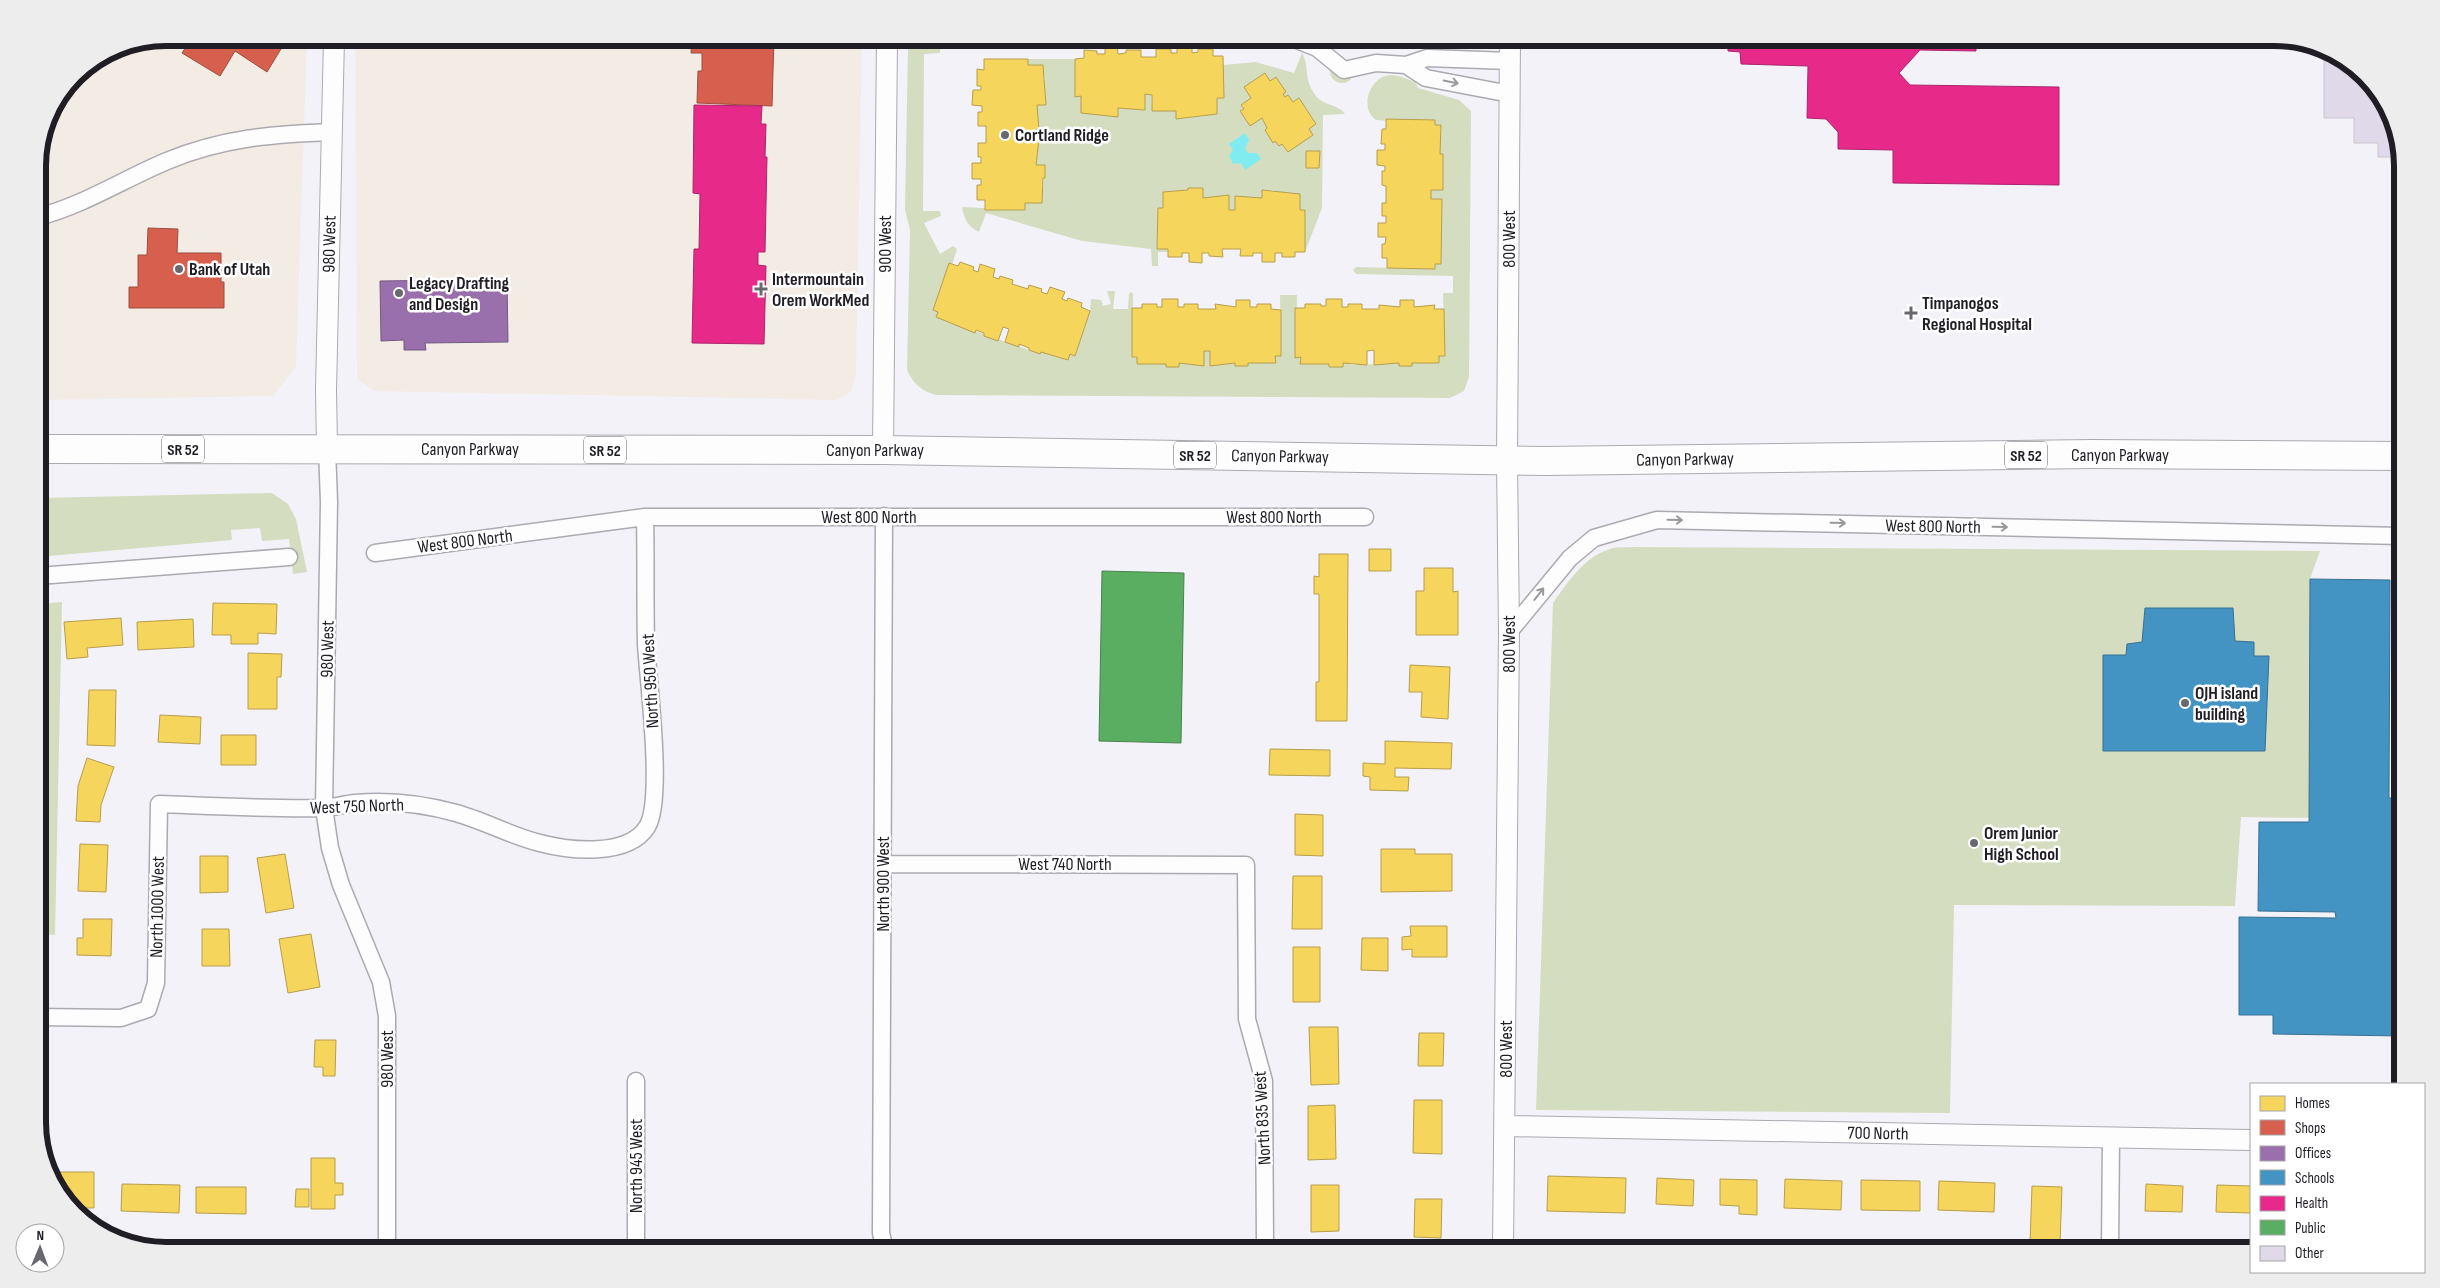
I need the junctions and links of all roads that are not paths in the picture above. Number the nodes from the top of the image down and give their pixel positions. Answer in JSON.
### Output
{"nodes":[{"id":1,"x":334,"y":46,"type":"edge"},
{"id":2,"x":886,"y":46,"type":"edge"},
{"id":3,"x":1312,"y":46,"type":"edge"},
{"id":4,"x":1510,"y":46,"type":"edge"},
{"id":5,"x":1510,"y":61,"type":"junction"},
{"id":6,"x":1406,"y":65,"type":"junction"},
{"id":7,"x":1510,"y":94,"type":"junction"},
{"id":8,"x":332,"y":132,"type":"junction"},
{"id":9,"x":47,"y":214,"type":"edge"},
{"id":10,"x":328,"y":448,"type":"junction"},
{"id":11,"x":47,"y":449,"type":"edge"},
{"id":12,"x":883,"y":450,"type":"junction"},
{"id":13,"x":2393,"y":456,"type":"edge"},
{"id":14,"x":1507,"y":460,"type":"junction"},
{"id":15,"x":884,"y":516,"type":"junction"},
{"id":16,"x":1365,"y":517,"type":"dead end"},
{"id":17,"x":645,"y":518,"type":"junction"},
{"id":18,"x":2393,"y":536,"type":"edge"},
{"id":19,"x":375,"y":553,"type":"dead end"},
{"id":20,"x":289,"y":556,"type":"dead end"},
{"id":21,"x":47,"y":575,"type":"edge"},
{"id":22,"x":1509,"y":632,"type":"junction"},
{"id":23,"x":159,"y":804,"type":"joint"},
{"id":24,"x":324,"y":808,"type":"junction"},
{"id":25,"x":636,"y":839,"type":"joint"},
{"id":26,"x":884,"y":864,"type":"junction"},
{"id":27,"x":1246,"y":865,"type":"joint"},
{"id":28,"x":47,"y":1017,"type":"edge"},
{"id":29,"x":636,"y":1081,"type":"dead end"},
{"id":30,"x":1506,"y":1126,"type":"junction"},
{"id":31,"x":2112,"y":1137,"type":"junction"},
{"id":32,"x":2250,"y":1140,"type":"edge"},
{"id":33,"x":388,"y":1242,"type":"edge"},
{"id":34,"x":636,"y":1242,"type":"edge"},
{"id":35,"x":883,"y":1242,"type":"edge"},
{"id":36,"x":1265,"y":1242,"type":"edge"},
{"id":37,"x":1503,"y":1242,"type":"edge"},
{"id":38,"x":2110,"y":1242,"type":"edge"}],
"edges":[{"from":1,"to":8,"type":"street","name":"980 West"},
{"from":2,"to":12,"type":"street","name":"900 West"},
{"from":3,"to":6,"type":"street"},
{"from":4,"to":5,"type":"street","name":"800 West"},
{"from":5,"to":6,"type":"street"},
{"from":5,"to":7,"type":"street","name":"800 West"},
{"from":6,"to":7,"type":"street","one_way":true},
{"from":7,"to":14,"type":"street","name":"800 West"},
{"from":8,"to":9,"type":"street"},
{"from":8,"to":10,"type":"street","name":"980 West"},
{"from":10,"to":11,"type":"highway","name":"Canyon Parkway","number":"SR 52"},
{"from":10,"to":12,"type":"highway","name":"Canyon Parkway","number":"SR 52"},
{"from":10,"to":24,"type":"street","name":"980 West"},
{"from":12,"to":14,"type":"highway","name":"Canyon Parkway","number":"SR 52"},
{"from":13,"to":14,"type":"highway","name":"Canyon Parkway","number":"SR 52"},
{"from":14,"to":22,"type":"street","name":"800 West"},
{"from":15,"to":16,"type":"street","name":"West 800 North"},
{"from":15,"to":17,"type":"street","name":"West 800 North"},
{"from":15,"to":26,"type":"street","name":"North 900 West"},
{"from":17,"to":19,"type":"street","name":"West 800 North"},
{"from":17,"to":25,"type":"street","name":"North 950 West"},
{"from":22,"to":18,"type":"street","name":"West 800 North","one_way":true},
{"from":20,"to":21,"type":"street"},
{"from":22,"to":30,"type":"street","name":"800 West"},
{"from":23,"to":24,"type":"street","name":"West 750 North"},
{"from":23,"to":28,"type":"street","name":"North 1000 West"},
{"from":24,"to":25,"type":"street","name":"West 750 North"},
{"from":24,"to":33,"type":"street","name":"980 West"},
{"from":26,"to":27,"type":"street","name":"West 740 North"},
{"from":26,"to":35,"type":"street","name":"North 900 West"},
{"from":27,"to":36,"type":"street","name":"North 835 West"},
{"from":29,"to":34,"type":"street","name":"North 945 West"},
{"from":30,"to":31,"type":"street","name":"700 North"},
{"from":30,"to":37,"type":"street","name":"800 West"},
{"from":31,"to":32,"type":"street","name":"700 North"},
{"from":31,"to":38,"type":"street"}]}
